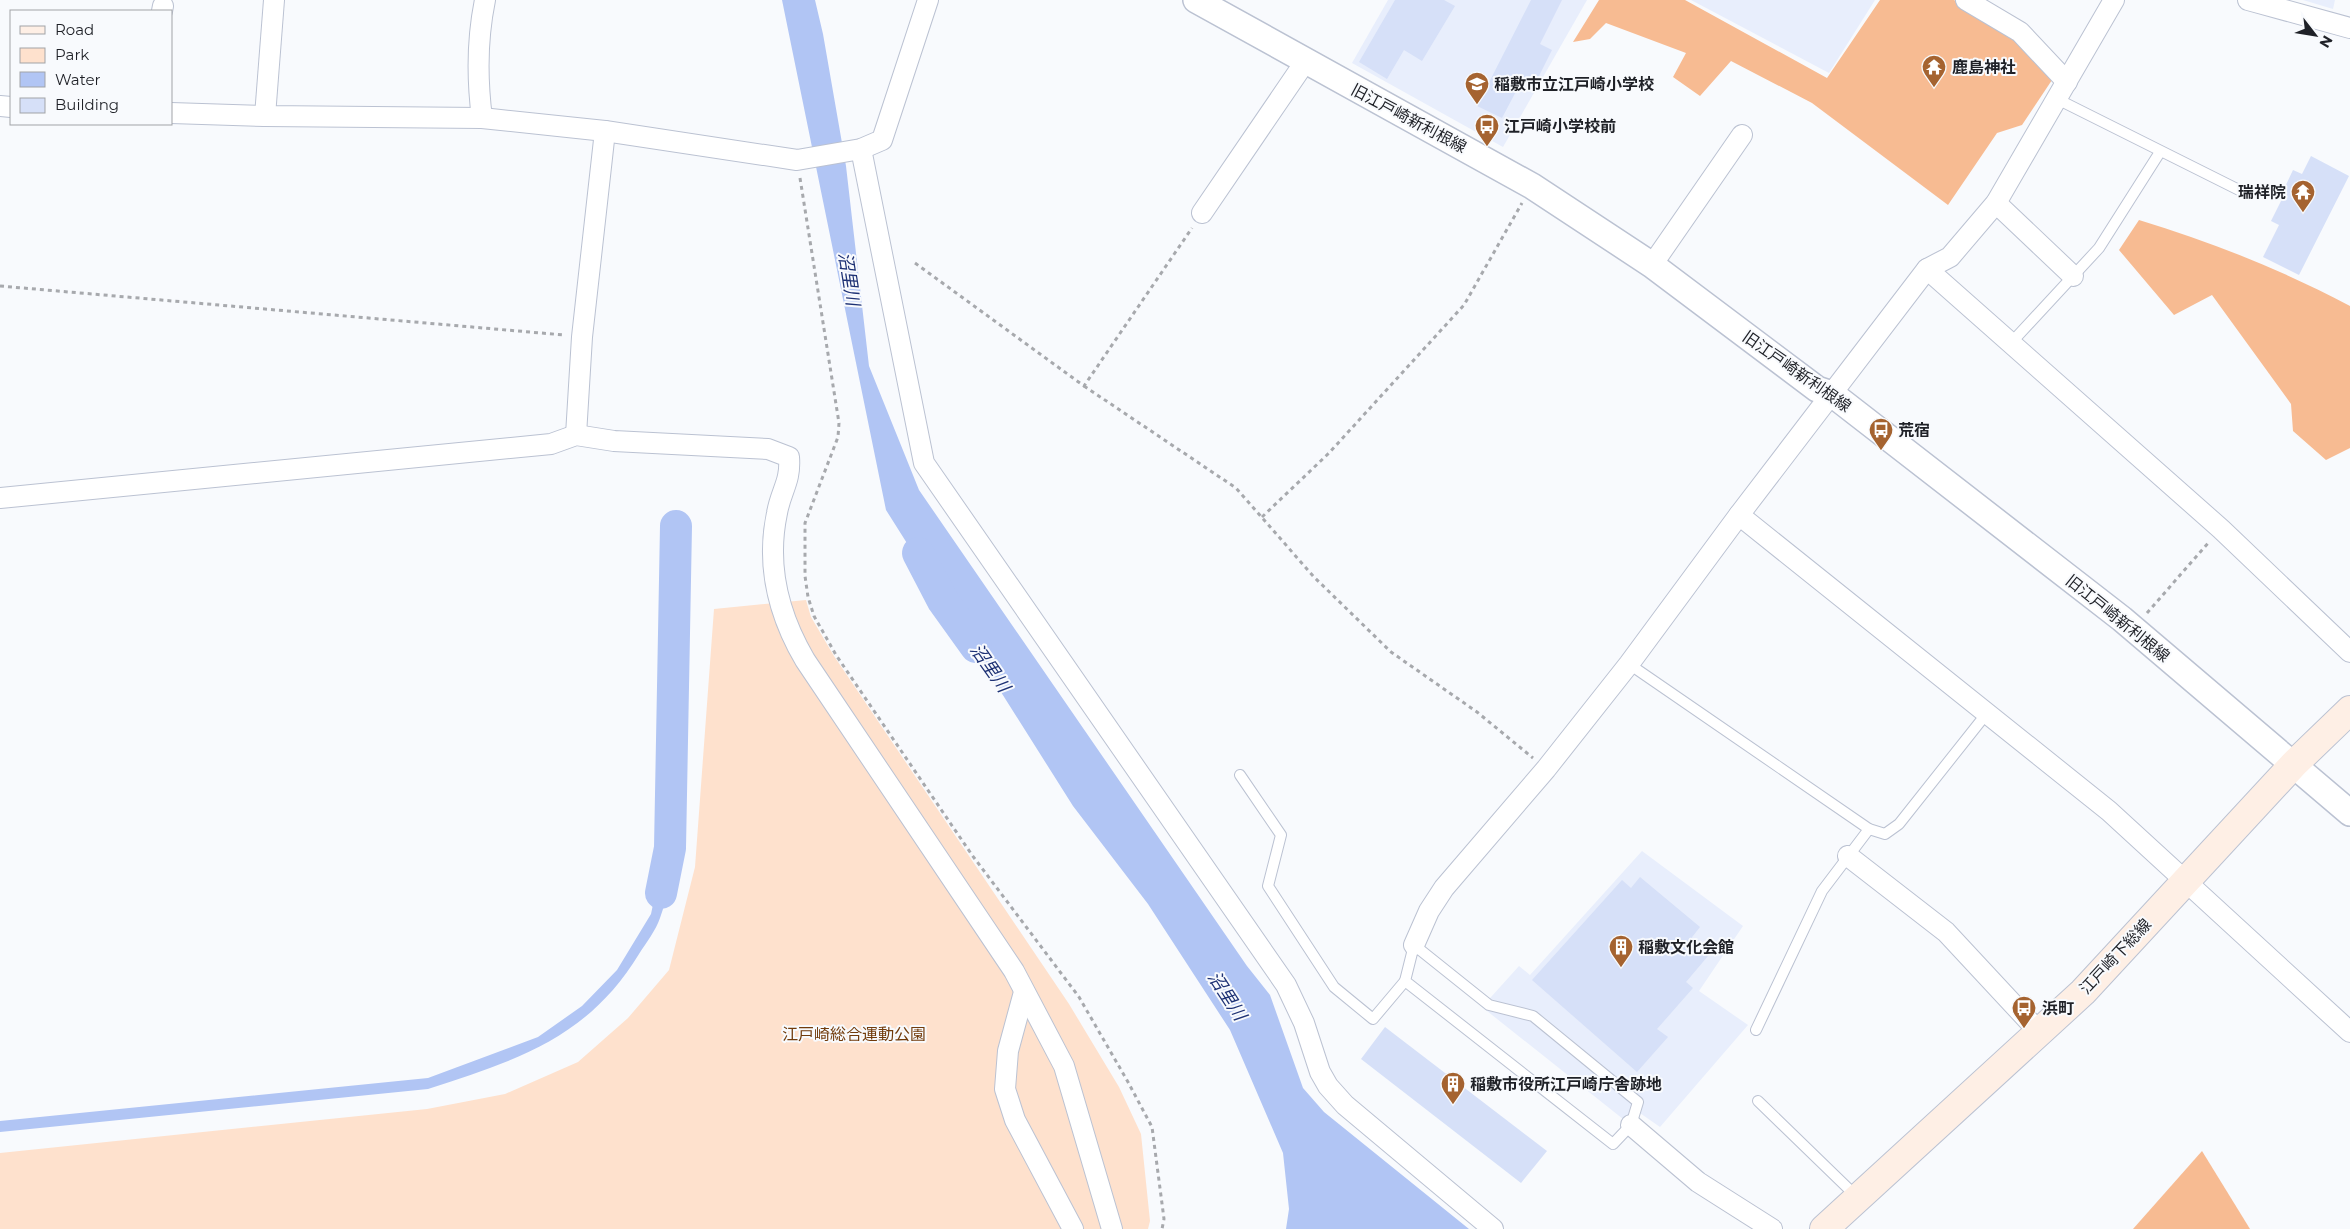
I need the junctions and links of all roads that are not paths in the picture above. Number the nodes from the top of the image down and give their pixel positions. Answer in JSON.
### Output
{"nodes":[{"id":1,"x":274,"y":0,"type":"edge"},
{"id":2,"x":485,"y":0,"type":"edge"},
{"id":3,"x":928,"y":0,"type":"edge"},
{"id":4,"x":1196,"y":0,"type":"edge"},
{"id":5,"x":1966,"y":0,"type":"edge"},
{"id":6,"x":2248,"y":0,"type":"edge"},
{"id":7,"x":2105,"y":3,"type":"edge"},
{"id":8,"x":2350,"y":28,"type":"edge"},
{"id":9,"x":1305,"y":62,"type":"junction"},
{"id":10,"x":2062,"y":90,"type":"junction"},
{"id":11,"x":172,"y":112,"type":"edge"},
{"id":12,"x":265,"y":116,"type":"junction"},
{"id":13,"x":482,"y":118,"type":"junction"},
{"id":14,"x":605,"y":131,"type":"junction"},
{"id":15,"x":1742,"y":135,"type":"dead end"},
{"id":16,"x":857,"y":150,"type":"junction"},
{"id":17,"x":2160,"y":152,"type":"junction"},
{"id":18,"x":2239,"y":190,"type":"dead end"},
{"id":19,"x":1996,"y":203,"type":"junction"},
{"id":20,"x":1202,"y":213,"type":"road end"},
{"id":21,"x":1652,"y":265,"type":"junction"},
{"id":22,"x":1927,"y":269,"type":"junction"},
{"id":23,"x":2073,"y":276,"type":"junction"},
{"id":24,"x":2011,"y":343,"type":"junction"},
{"id":25,"x":1832,"y":394,"type":"junction"},
{"id":26,"x":576,"y":435,"type":"junction"},
{"id":27,"x":0,"y":498,"type":"edge"},
{"id":28,"x":1739,"y":515,"type":"junction"},
{"id":29,"x":2350,"y":652,"type":"edge"},
{"id":30,"x":1629,"y":664,"type":"junction"},
{"id":31,"x":2350,"y":710,"type":"edge"},
{"id":32,"x":1987,"y":713,"type":"junction"},
{"id":33,"x":2294,"y":764,"type":"junction"},
{"id":34,"x":1240,"y":775,"type":"dead end"},
{"id":35,"x":2350,"y":814,"type":"edge"},
{"id":36,"x":1870,"y":828,"type":"junction"},
{"id":37,"x":1848,"y":856,"type":"junction"},
{"id":38,"x":2185,"y":880,"type":"junction"},
{"id":39,"x":1414,"y":945,"type":"junction"},
{"id":40,"x":1405,"y":981,"type":"junction"},
{"id":41,"x":1024,"y":992,"type":"junction"},
{"id":42,"x":1756,"y":1030,"type":"dead end"},
{"id":43,"x":2350,"y":1032,"type":"edge"},
{"id":44,"x":2040,"y":1033,"type":"junction"},
{"id":45,"x":1758,"y":1101,"type":"dead end"},
{"id":46,"x":1631,"y":1125,"type":"junction"},
{"id":47,"x":1857,"y":1197,"type":"junction"},
{"id":48,"x":1073,"y":1229,"type":"edge"},
{"id":49,"x":1112,"y":1229,"type":"edge"},
{"id":50,"x":1494,"y":1229,"type":"edge"},
{"id":51,"x":1772,"y":1229,"type":"edge"},
{"id":52,"x":1824,"y":1229,"type":"edge"}],
"edges":[{"from":1,"to":12,"type":"street"},
{"from":2,"to":13,"type":"street"},
{"from":3,"to":16,"type":"street"},
{"from":4,"to":9,"type":"street","name":"旧江戸崎新利根線"},
{"from":5,"to":10,"type":"street"},
{"from":6,"to":8,"type":"street"},
{"from":7,"to":10,"type":"street"},
{"from":9,"to":20,"type":"street"},
{"from":9,"to":21,"type":"street","name":"旧江戸崎新利根線"},
{"from":10,"to":17,"type":"lane"},
{"from":10,"to":19,"type":"street"},
{"from":11,"to":12,"type":"street"},
{"from":12,"to":13,"type":"street"},
{"from":13,"to":14,"type":"street"},
{"from":14,"to":16,"type":"street"},
{"from":14,"to":26,"type":"street"},
{"from":15,"to":21,"type":"street"},
{"from":16,"to":50,"type":"street"},
{"from":17,"to":18,"type":"lane"},
{"from":17,"to":23,"type":"lane"},
{"from":19,"to":22,"type":"street"},
{"from":19,"to":23,"type":"street"},
{"from":21,"to":25,"type":"street","name":"旧江戸崎新利根線"},
{"from":22,"to":24,"type":"street"},
{"from":22,"to":25,"type":"street"},
{"from":23,"to":24,"type":"lane"},
{"from":24,"to":29,"type":"street"},
{"from":25,"to":28,"type":"street"},
{"from":25,"to":33,"type":"street","name":"旧江戸崎新利根線"},
{"from":26,"to":27,"type":"street"},
{"from":26,"to":41,"type":"street"},
{"from":28,"to":30,"type":"street"},
{"from":28,"to":32,"type":"street"},
{"from":30,"to":36,"type":"lane"},
{"from":30,"to":39,"type":"street"},
{"from":31,"to":33,"type":"main road","name":"江戸崎下総線"},
{"from":32,"to":36,"type":"lane"},
{"from":32,"to":38,"type":"street"},
{"from":33,"to":35,"type":"street","name":"旧江戸崎新利根線"},
{"from":33,"to":38,"type":"main road","name":"江戸崎下総線"},
{"from":34,"to":40,"type":"lane"},
{"from":36,"to":37,"type":"lane"},
{"from":37,"to":42,"type":"lane"},
{"from":37,"to":44,"type":"street"},
{"from":38,"to":43,"type":"street"},
{"from":38,"to":44,"type":"main road","name":"江戸崎下総線"},
{"from":39,"to":40,"type":"lane"},
{"from":39,"to":46,"type":"lane"},
{"from":40,"to":46,"type":"lane"},
{"from":41,"to":48,"type":"street"},
{"from":41,"to":49,"type":"street"},
{"from":44,"to":47,"type":"main road","name":"江戸崎下総線"},
{"from":45,"to":47,"type":"lane"},
{"from":46,"to":51,"type":"street"},
{"from":47,"to":52,"type":"main road","name":"江戸崎下総線"}]}
